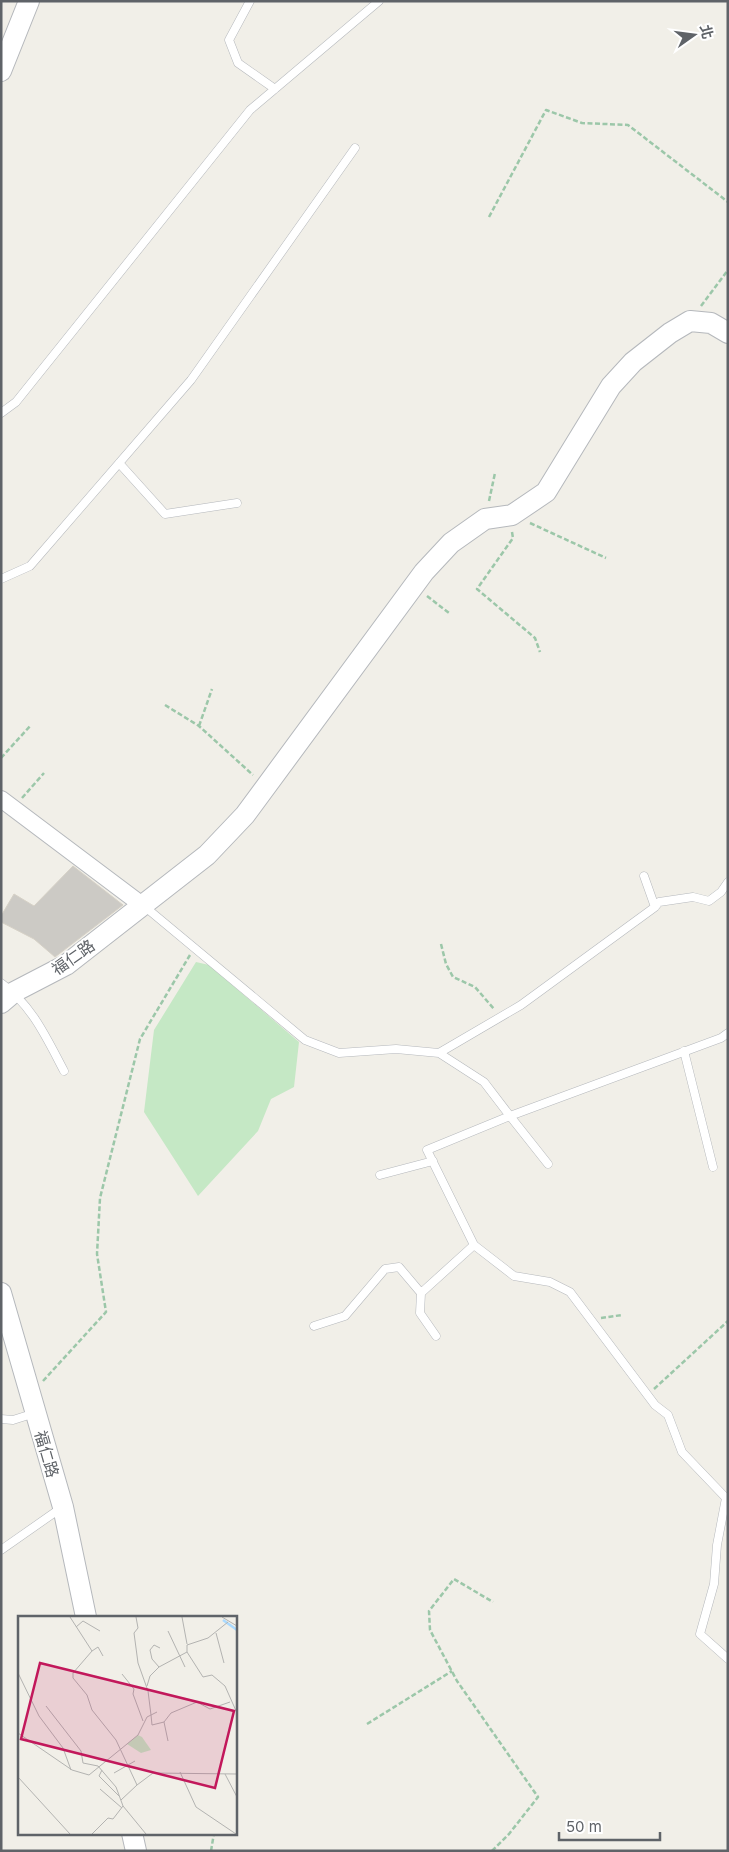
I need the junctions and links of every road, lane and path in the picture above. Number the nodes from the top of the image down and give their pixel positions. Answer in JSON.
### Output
{"nodes":[{"id":1,"x":29,"y":1,"type":"edge"},
{"id":2,"x":250,"y":1,"type":"edge"},
{"id":3,"x":379,"y":1,"type":"edge"},
{"id":4,"x":1,"y":71,"type":"edge"},
{"id":5,"x":276,"y":89,"type":"junction"},
{"id":6,"x":355,"y":148,"type":"dead end"},
{"id":7,"x":728,"y":202,"type":"edge"},
{"id":8,"x":489,"y":217,"type":"dead end"},
{"id":9,"x":728,"y":270,"type":"edge"},
{"id":10,"x":690,"y":321,"type":"junction"},
{"id":11,"x":728,"y":333,"type":"edge"},
{"id":12,"x":1,"y":412,"type":"edge"},
{"id":13,"x":119,"y":463,"type":"junction"},
{"id":14,"x":495,"y":473,"type":"dead end"},
{"id":15,"x":237,"y":503,"type":"dead end"},
{"id":16,"x":512,"y":514,"type":"junction"},
{"id":17,"x":485,"y":519,"type":"junction"},
{"id":18,"x":606,"y":558,"type":"dead end"},
{"id":19,"x":1,"y":578,"type":"edge"},
{"id":20,"x":414,"y":586,"type":"junction"},
{"id":21,"x":449,"y":613,"type":"dead end"},
{"id":22,"x":540,"y":652,"type":"dead end"},
{"id":23,"x":212,"y":689,"type":"dead end"},
{"id":24,"x":165,"y":705,"type":"dead end"},
{"id":25,"x":31,"y":725,"type":"dead end"},
{"id":26,"x":199,"y":726,"type":"junction"},
{"id":27,"x":1,"y":758,"type":"edge"},
{"id":28,"x":44,"y":773,"type":"dead end"},
{"id":29,"x":266,"y":787,"type":"junction"},
{"id":30,"x":7,"y":804,"type":"edge"},
{"id":31,"x":644,"y":876,"type":"dead end"},
{"id":32,"x":728,"y":882,"type":"edge"},
{"id":33,"x":142,"y":905,"type":"junction"},
{"id":34,"x":656,"y":907,"type":"junction"},
{"id":35,"x":441,"y":944,"type":"dead end"},
{"id":36,"x":194,"y":948,"type":"junction"},
{"id":37,"x":5,"y":993,"type":"edge"},
{"id":38,"x":499,"y":1018,"type":"junction"},
{"id":39,"x":728,"y":1034,"type":"edge"},
{"id":40,"x":684,"y":1052,"type":"junction"},
{"id":41,"x":439,"y":1053,"type":"junction"},
{"id":42,"x":64,"y":1071,"type":"dead end"},
{"id":43,"x":510,"y":1116,"type":"junction"},
{"id":44,"x":433,"y":1161,"type":"junction"},
{"id":45,"x":548,"y":1164,"type":"dead end"},
{"id":46,"x":713,"y":1167,"type":"dead end"},
{"id":47,"x":380,"y":1175,"type":"dead end"},
{"id":48,"x":474,"y":1245,"type":"junction"},
{"id":49,"x":1,"y":1293,"type":"edge"},
{"id":50,"x":421,"y":1293,"type":"junction"},
{"id":51,"x":622,"y":1315,"type":"dead end"},
{"id":52,"x":591,"y":1319,"type":"junction"},
{"id":53,"x":728,"y":1321,"type":"edge"},
{"id":54,"x":314,"y":1326,"type":"dead end"},
{"id":55,"x":436,"y":1336,"type":"dead end"},
{"id":56,"x":647,"y":1395,"type":"junction"},
{"id":57,"x":33,"y":1404,"type":"junction"},
{"id":58,"x":1,"y":1419,"type":"edge"},
{"id":59,"x":63,"y":1507,"type":"junction"},
{"id":60,"x":1,"y":1550,"type":"edge"},
{"id":61,"x":493,"y":1602,"type":"dead end"},
{"id":62,"x":86,"y":1616,"type":"edge"},
{"id":63,"x":728,"y":1659,"type":"edge"},
{"id":64,"x":452,"y":1671,"type":"junction"},
{"id":65,"x":367,"y":1724,"type":"dead end"},
{"id":66,"x":132,"y":1834,"type":"edge"},
{"id":67,"x":214,"y":1834,"type":"edge"},
{"id":68,"x":136,"y":1851,"type":"edge"},
{"id":69,"x":212,"y":1851,"type":"edge"},
{"id":70,"x":492,"y":1851,"type":"edge"}],
"edges":[{"from":1,"to":4,"type":"street"},
{"from":2,"to":5,"type":"lane"},
{"from":3,"to":5,"type":"lane"},
{"from":5,"to":12,"type":"lane"},
{"from":6,"to":13,"type":"lane"},
{"from":7,"to":8,"type":"path"},
{"from":9,"to":10,"type":"path"},
{"from":10,"to":11,"type":"street"},
{"from":10,"to":16,"type":"street"},
{"from":13,"to":15,"type":"lane"},
{"from":13,"to":19,"type":"lane"},
{"from":14,"to":17,"type":"path"},
{"from":16,"to":17,"type":"street"},
{"from":16,"to":18,"type":"path"},
{"from":16,"to":22,"type":"path"},
{"from":17,"to":20,"type":"street","name":"福仁路"},
{"from":20,"to":21,"type":"path"},
{"from":20,"to":29,"type":"street","name":"福仁路"},
{"from":23,"to":26,"type":"path"},
{"from":24,"to":26,"type":"path"},
{"from":25,"to":27,"type":"path"},
{"from":26,"to":29,"type":"path"},
{"from":28,"to":30,"type":"path"},
{"from":29,"to":33,"type":"street","name":"福仁路"},
{"from":30,"to":33,"type":"street"},
{"from":31,"to":34,"type":"lane"},
{"from":32,"to":34,"type":"lane"},
{"from":33,"to":36,"type":"lane"},
{"from":33,"to":37,"type":"street","name":"福仁路"},
{"from":34,"to":38,"type":"lane"},
{"from":35,"to":38,"type":"path"},
{"from":36,"to":41,"type":"lane"},
{"from":36,"to":57,"type":"path"},
{"from":37,"to":42,"type":"lane"},
{"from":38,"to":41,"type":"lane"},
{"from":39,"to":40,"type":"lane"},
{"from":40,"to":43,"type":"lane"},
{"from":40,"to":46,"type":"lane"},
{"from":41,"to":43,"type":"lane"},
{"from":43,"to":44,"type":"lane"},
{"from":43,"to":45,"type":"lane"},
{"from":44,"to":47,"type":"lane"},
{"from":44,"to":48,"type":"lane"},
{"from":48,"to":50,"type":"lane"},
{"from":48,"to":52,"type":"lane"},
{"from":49,"to":57,"type":"street","name":"福仁路"},
{"from":50,"to":54,"type":"lane"},
{"from":50,"to":55,"type":"lane"},
{"from":51,"to":52,"type":"path"},
{"from":52,"to":56,"type":"lane"},
{"from":53,"to":56,"type":"path"},
{"from":56,"to":63,"type":"lane"},
{"from":57,"to":58,"type":"lane"},
{"from":57,"to":59,"type":"street","name":"福仁路"},
{"from":59,"to":60,"type":"lane"},
{"from":59,"to":62,"type":"street","name":"福仁路"},
{"from":61,"to":64,"type":"path"},
{"from":64,"to":65,"type":"path"},
{"from":64,"to":70,"type":"path"},
{"from":66,"to":68,"type":"street"},
{"from":67,"to":69,"type":"path"}]}
